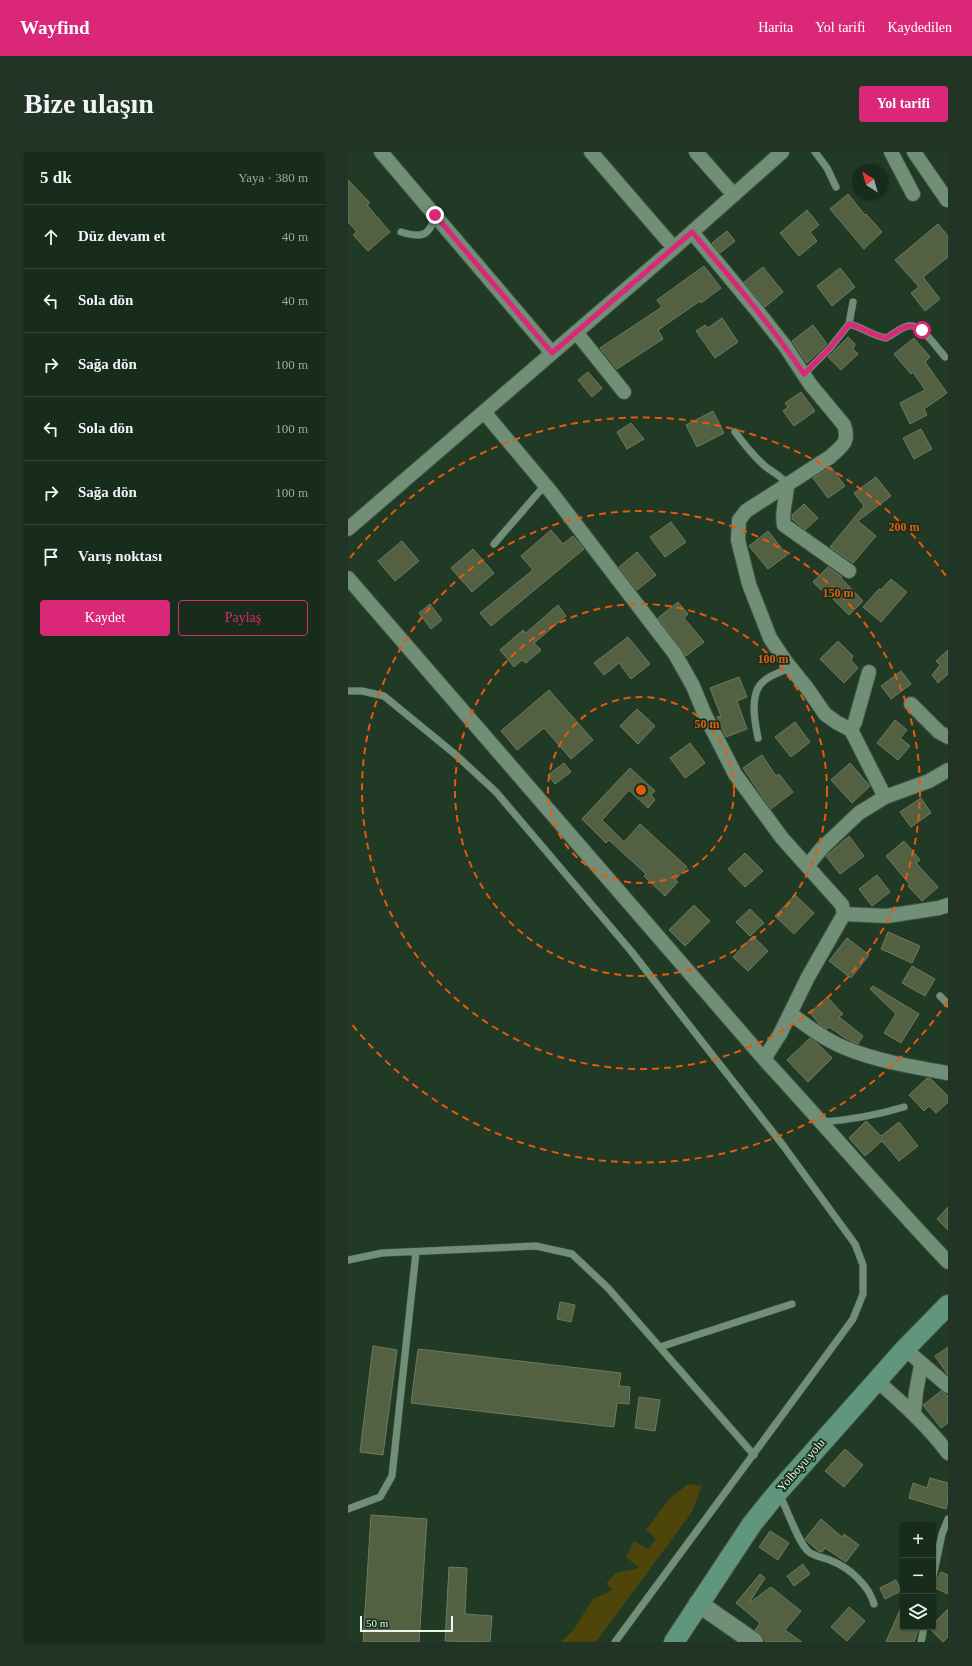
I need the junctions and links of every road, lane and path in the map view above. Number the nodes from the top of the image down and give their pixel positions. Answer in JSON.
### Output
{"nodes":[{"id":1,"x":381,"y":152,"type":"edge"},
{"id":2,"x":591,"y":152,"type":"edge"},
{"id":3,"x":696,"y":152,"type":"edge"},
{"id":4,"x":782,"y":152,"type":"edge"},
{"id":5,"x":815,"y":152,"type":"edge"},
{"id":6,"x":891,"y":152,"type":"edge"},
{"id":7,"x":914,"y":152,"type":"edge"},
{"id":8,"x":836,"y":186,"type":"dead end"},
{"id":9,"x":913,"y":194,"type":"dead end"},
{"id":10,"x":734,"y":195,"type":"junction"},
{"id":11,"x":947,"y":200,"type":"dead end"},
{"id":12,"x":435,"y":215,"type":"junction"},
{"id":13,"x":401,"y":232,"type":"dead end"},
{"id":14,"x":692,"y":232,"type":"junction"},
{"id":15,"x":674,"y":248,"type":"junction"},
{"id":16,"x":853,"y":302,"type":"dead end"},
{"id":17,"x":849,"y":324,"type":"junction"},
{"id":18,"x":576,"y":332,"type":"junction"},
{"id":19,"x":552,"y":353,"type":"junction"},
{"id":20,"x":945,"y":357,"type":"dead end"},
{"id":21,"x":804,"y":374,"type":"junction"},
{"id":22,"x":624,"y":392,"type":"dead end"},
{"id":23,"x":484,"y":412,"type":"junction"},
{"id":24,"x":735,"y":432,"type":"dead end"},
{"id":25,"x":787,"y":484,"type":"junction"},
{"id":26,"x":545,"y":485,"type":"junction"},
{"id":27,"x":348,"y":529,"type":"edge"},
{"id":28,"x":494,"y":544,"type":"dead end"},
{"id":29,"x":849,"y":571,"type":"dead end"},
{"id":30,"x":348,"y":578,"type":"edge"},
{"id":31,"x":790,"y":668,"type":"junction"},
{"id":32,"x":870,"y":672,"type":"dead end"},
{"id":33,"x":348,"y":691,"type":"edge"},
{"id":34,"x":911,"y":704,"type":"dead end"},
{"id":35,"x":851,"y":730,"type":"junction"},
{"id":36,"x":948,"y":737,"type":"edge"},
{"id":37,"x":758,"y":738,"type":"dead end"},
{"id":38,"x":948,"y":770,"type":"edge"},
{"id":39,"x":885,"y":797,"type":"junction"},
{"id":40,"x":808,"y":866,"type":"junction"},
{"id":41,"x":948,"y":905,"type":"edge"},
{"id":42,"x":844,"y":914,"type":"junction"},
{"id":43,"x":940,"y":996,"type":"dead end"},
{"id":44,"x":948,"y":1004,"type":"edge"},
{"id":45,"x":791,"y":1014,"type":"junction"},
{"id":46,"x":764,"y":1059,"type":"junction"},
{"id":47,"x":948,"y":1073,"type":"edge"},
{"id":48,"x":904,"y":1107,"type":"dead end"},
{"id":49,"x":822,"y":1122,"type":"junction"},
{"id":50,"x":416,"y":1252,"type":"junction"},
{"id":51,"x":348,"y":1260,"type":"edge"},
{"id":52,"x":948,"y":1262,"type":"edge"},
{"id":53,"x":792,"y":1304,"type":"dead end"},
{"id":54,"x":948,"y":1305,"type":"edge"},
{"id":55,"x":660,"y":1347,"type":"junction"},
{"id":56,"x":905,"y":1350,"type":"junction"},
{"id":57,"x":921,"y":1364,"type":"junction"},
{"id":58,"x":877,"y":1381,"type":"junction"},
{"id":59,"x":948,"y":1386,"type":"edge"},
{"id":60,"x":914,"y":1413,"type":"junction"},
{"id":61,"x":948,"y":1453,"type":"edge"},
{"id":62,"x":754,"y":1454,"type":"junction"},
{"id":63,"x":778,"y":1492,"type":"junction"},
{"id":64,"x":348,"y":1509,"type":"edge"},
{"id":65,"x":948,"y":1519,"type":"edge"},
{"id":66,"x":936,"y":1563,"type":"edge"},
{"id":67,"x":698,"y":1603,"type":"junction"},
{"id":68,"x":874,"y":1604,"type":"dead end"},
{"id":69,"x":923,"y":1630,"type":"edge"},
{"id":70,"x":614,"y":1642,"type":"edge"},
{"id":71,"x":674,"y":1642,"type":"edge"},
{"id":72,"x":754,"y":1642,"type":"edge"},
{"id":73,"x":921,"y":1642,"type":"edge"}],
"edges":[{"from":1,"to":12,"type":"street"},
{"from":2,"to":15,"type":"street"},
{"from":3,"to":10,"type":"street"},
{"from":4,"to":10,"type":"street"},
{"from":5,"to":8,"type":"lane"},
{"from":6,"to":9,"type":"street"},
{"from":7,"to":11,"type":"street"},
{"from":10,"to":14,"type":"street"},
{"from":12,"to":13,"type":"lane"},
{"from":12,"to":19,"type":"street"},
{"from":14,"to":15,"type":"street"},
{"from":14,"to":21,"type":"street"},
{"from":15,"to":18,"type":"street"},
{"from":16,"to":17,"type":"lane"},
{"from":17,"to":20,"type":"lane"},
{"from":17,"to":21,"type":"lane"},
{"from":18,"to":19,"type":"street"},
{"from":18,"to":22,"type":"street"},
{"from":19,"to":23,"type":"street"},
{"from":21,"to":25,"type":"street"},
{"from":23,"to":26,"type":"street"},
{"from":23,"to":27,"type":"street"},
{"from":24,"to":25,"type":"lane"},
{"from":25,"to":29,"type":"street"},
{"from":25,"to":31,"type":"street"},
{"from":26,"to":28,"type":"lane"},
{"from":26,"to":40,"type":"street"},
{"from":30,"to":46,"type":"street"},
{"from":31,"to":35,"type":"street"},
{"from":31,"to":37,"type":"lane"},
{"from":32,"to":35,"type":"street"},
{"from":33,"to":62,"type":"lane"},
{"from":34,"to":36,"type":"street"},
{"from":35,"to":39,"type":"street"},
{"from":38,"to":39,"type":"street"},
{"from":39,"to":40,"type":"street"},
{"from":40,"to":42,"type":"street"},
{"from":41,"to":42,"type":"street"},
{"from":42,"to":45,"type":"street"},
{"from":43,"to":44,"type":"lane"},
{"from":45,"to":46,"type":"street"},
{"from":45,"to":47,"type":"street"},
{"from":46,"to":49,"type":"street"},
{"from":48,"to":49,"type":"lane"},
{"from":49,"to":52,"type":"street"},
{"from":50,"to":51,"type":"lane"},
{"from":50,"to":55,"type":"lane"},
{"from":50,"to":64,"type":"lane"},
{"from":53,"to":55,"type":"lane"},
{"from":54,"to":56,"type":"main road","name":"Yolboyu yolu"},
{"from":55,"to":62,"type":"lane"},
{"from":56,"to":57,"type":"street"},
{"from":56,"to":58,"type":"main road","name":"Yolboyu yolu"},
{"from":57,"to":59,"type":"street"},
{"from":57,"to":60,"type":"street"},
{"from":58,"to":60,"type":"street"},
{"from":58,"to":63,"type":"main road","name":"Yolboyu yolu"},
{"from":60,"to":61,"type":"street"},
{"from":62,"to":70,"type":"lane"},
{"from":63,"to":67,"type":"main road","name":"Yolboyu yolu"},
{"from":63,"to":68,"type":"lane"},
{"from":65,"to":66,"type":"lane"},
{"from":67,"to":71,"type":"main road","name":"Yolboyu yolu"},
{"from":67,"to":72,"type":"street"},
{"from":69,"to":73,"type":"lane"}]}
